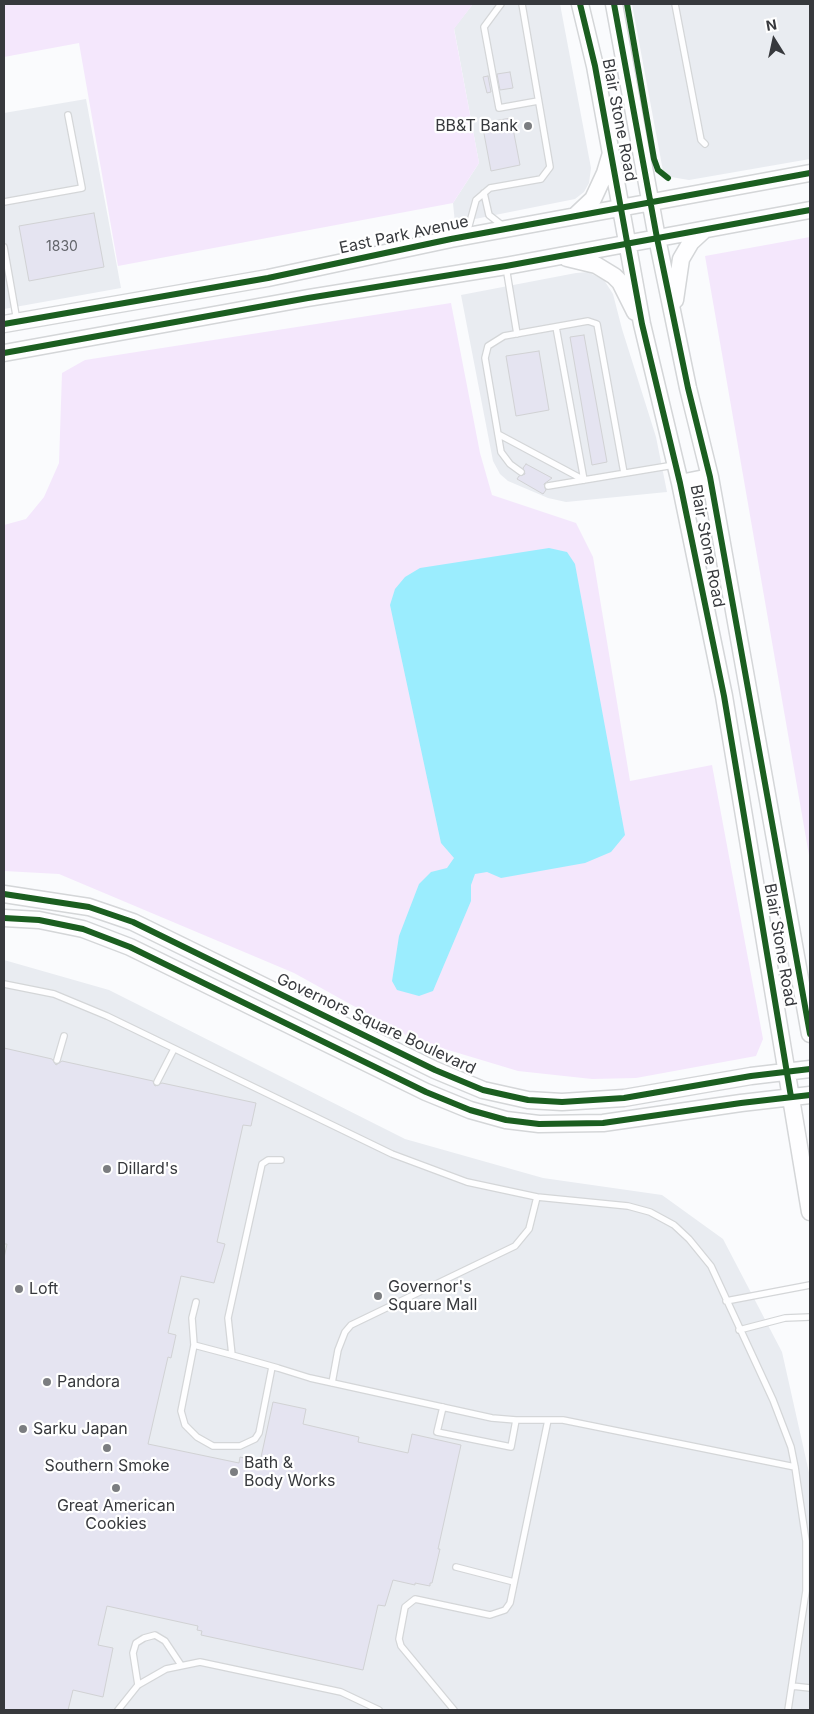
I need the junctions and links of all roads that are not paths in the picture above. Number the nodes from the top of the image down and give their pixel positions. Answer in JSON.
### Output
{"nodes":[{"id":1,"x":502,"y":4,"type":"edge"},
{"id":2,"x":522,"y":4,"type":"edge"},
{"id":3,"x":580,"y":4,"type":"edge"},
{"id":4,"x":614,"y":4,"type":"edge"},
{"id":5,"x":676,"y":4,"type":"edge"},
{"id":6,"x":538,"y":101,"type":"junction"},
{"id":7,"x":68,"y":116,"type":"dead end"},
{"id":8,"x":705,"y":144,"type":"dead end"},
{"id":9,"x":611,"y":151,"type":"junction"},
{"id":10,"x":810,"y":173,"type":"edge"},
{"id":11,"x":484,"y":194,"type":"junction"},
{"id":12,"x":4,"y":202,"type":"edge"},
{"id":13,"x":650,"y":202,"type":"junction"},
{"id":14,"x":622,"y":207,"type":"junction"},
{"id":15,"x":810,"y":210,"type":"edge"},
{"id":16,"x":576,"y":216,"type":"junction"},
{"id":17,"x":507,"y":229,"type":"junction"},
{"id":18,"x":704,"y":230,"type":"junction"},
{"id":19,"x":466,"y":236,"type":"junction"},
{"id":20,"x":657,"y":238,"type":"junction"},
{"id":21,"x":628,"y":243,"type":"junction"},
{"id":22,"x":4,"y":247,"type":"edge"},
{"id":23,"x":557,"y":256,"type":"junction"},
{"id":24,"x":506,"y":266,"type":"junction"},
{"id":25,"x":674,"y":318,"type":"junction"},
{"id":26,"x":10,"y":323,"type":"edge"},
{"id":27,"x":643,"y":326,"type":"junction"},
{"id":28,"x":556,"y":327,"type":"junction"},
{"id":29,"x":518,"y":334,"type":"junction"},
{"id":30,"x":4,"y":353,"type":"edge"},
{"id":31,"x":498,"y":434,"type":"junction"},
{"id":32,"x":676,"y":464,"type":"junction"},
{"id":33,"x":521,"y":472,"type":"dead end"},
{"id":34,"x":624,"y":473,"type":"junction"},
{"id":35,"x":710,"y":477,"type":"junction"},
{"id":36,"x":584,"y":480,"type":"junction"},
{"id":37,"x":680,"y":482,"type":"junction"},
{"id":38,"x":548,"y":486,"type":"dead end"},
{"id":39,"x":4,"y":894,"type":"edge"},
{"id":40,"x":4,"y":918,"type":"edge"},
{"id":41,"x":4,"y":984,"type":"edge"},
{"id":42,"x":810,"y":1034,"type":"edge"},
{"id":43,"x":64,"y":1036,"type":"dead end"},
{"id":44,"x":174,"y":1049,"type":"junction"},
{"id":45,"x":56,"y":1060,"type":"dead end"},
{"id":46,"x":810,"y":1069,"type":"edge"},
{"id":47,"x":788,"y":1071,"type":"junction"},
{"id":48,"x":456,"y":1079,"type":"junction"},
{"id":49,"x":157,"y":1082,"type":"dead end"},
{"id":50,"x":810,"y":1095,"type":"edge"},
{"id":51,"x":791,"y":1097,"type":"junction"},
{"id":52,"x":445,"y":1100,"type":"junction"},
{"id":53,"x":281,"y":1160,"type":"dead end"},
{"id":54,"x":537,"y":1197,"type":"junction"},
{"id":55,"x":810,"y":1212,"type":"edge"},
{"id":56,"x":810,"y":1286,"type":"edge"},
{"id":57,"x":726,"y":1301,"type":"junction"},
{"id":58,"x":196,"y":1302,"type":"dead end"},
{"id":59,"x":810,"y":1317,"type":"edge"},
{"id":60,"x":740,"y":1330,"type":"junction"},
{"id":61,"x":194,"y":1345,"type":"junction"},
{"id":62,"x":232,"y":1355,"type":"junction"},
{"id":63,"x":272,"y":1366,"type":"junction"},
{"id":64,"x":332,"y":1383,"type":"junction"},
{"id":65,"x":443,"y":1407,"type":"junction"},
{"id":66,"x":516,"y":1420,"type":"junction"},
{"id":67,"x":548,"y":1420,"type":"junction"},
{"id":68,"x":795,"y":1466,"type":"junction"},
{"id":69,"x":456,"y":1567,"type":"dead end"},
{"id":70,"x":514,"y":1582,"type":"junction"},
{"id":71,"x":181,"y":1665,"type":"junction"},
{"id":72,"x":138,"y":1684,"type":"junction"},
{"id":73,"x":792,"y":1686,"type":"junction"},
{"id":74,"x":810,"y":1688,"type":"edge"},
{"id":75,"x":117,"y":1710,"type":"edge"},
{"id":76,"x":379,"y":1710,"type":"edge"},
{"id":77,"x":454,"y":1710,"type":"edge"},
{"id":78,"x":788,"y":1710,"type":"edge"}],
"edges":[{"from":1,"to":6,"type":"lane"},
{"from":2,"to":6,"type":"lane"},
{"from":3,"to":9,"type":"main road","name":"Blair Stone Road"},
{"from":4,"to":13,"type":"main road","name":"Blair Stone Road"},
{"from":5,"to":8,"type":"lane"},
{"from":6,"to":11,"type":"lane"},
{"from":7,"to":12,"type":"lane"},
{"from":9,"to":14,"type":"main road","name":"Blair Stone Road"},
{"from":9,"to":16,"type":"main road"},
{"from":10,"to":13,"type":"main road","name":"East Park Avenue"},
{"from":11,"to":17,"type":"lane"},
{"from":11,"to":19,"type":"lane"},
{"from":13,"to":14,"type":"main road","name":"East Park Avenue"},
{"from":13,"to":20,"type":"main road","name":"Blair Stone Road"},
{"from":14,"to":16,"type":"main road","name":"East Park Avenue"},
{"from":14,"to":21,"type":"main road","name":"Blair Stone Road"},
{"from":15,"to":18,"type":"main road"},
{"from":16,"to":17,"type":"main road","name":"East Park Avenue"},
{"from":17,"to":19,"type":"main road","name":"East Park Avenue"},
{"from":18,"to":20,"type":"main road"},
{"from":18,"to":25,"type":"main road"},
{"from":19,"to":26,"type":"main road","name":"East Park Avenue"},
{"from":20,"to":21,"type":"main road"},
{"from":20,"to":25,"type":"main road","name":"Blair Stone Road"},
{"from":21,"to":23,"type":"main road"},
{"from":21,"to":27,"type":"main road","name":"Blair Stone Road"},
{"from":22,"to":26,"type":"lane"},
{"from":23,"to":24,"type":"main road"},
{"from":23,"to":27,"type":"main road"},
{"from":24,"to":29,"type":"lane"},
{"from":24,"to":30,"type":"main road"},
{"from":25,"to":35,"type":"main road","name":"Blair Stone Road"},
{"from":27,"to":32,"type":"main road","name":"Blair Stone Road"},
{"from":28,"to":29,"type":"lane"},
{"from":28,"to":34,"type":"lane"},
{"from":28,"to":36,"type":"lane"},
{"from":29,"to":31,"type":"lane"},
{"from":31,"to":33,"type":"lane"},
{"from":31,"to":36,"type":"lane"},
{"from":32,"to":34,"type":"lane"},
{"from":32,"to":37,"type":"main road","name":"Blair Stone Road"},
{"from":34,"to":36,"type":"lane"},
{"from":35,"to":37,"type":"main road"},
{"from":35,"to":42,"type":"main road","name":"Blair Stone Road"},
{"from":36,"to":38,"type":"lane"},
{"from":37,"to":47,"type":"main road","name":"Blair Stone Road"},
{"from":39,"to":48,"type":"main road","name":"Governors Square Boulevard"},
{"from":40,"to":52,"type":"main road"},
{"from":41,"to":44,"type":"lane"},
{"from":43,"to":45,"type":"lane"},
{"from":44,"to":49,"type":"lane"},
{"from":44,"to":54,"type":"lane"},
{"from":46,"to":47,"type":"main road","name":"Governors Square Boulevard"},
{"from":47,"to":48,"type":"main road","name":"Governors Square Boulevard"},
{"from":47,"to":51,"type":"main road","name":"Blair Stone Road"},
{"from":48,"to":52,"type":"main road"},
{"from":50,"to":51,"type":"main road"},
{"from":51,"to":52,"type":"main road"},
{"from":51,"to":55,"type":"main road","name":"Blair Stone Road"},
{"from":53,"to":62,"type":"lane"},
{"from":54,"to":57,"type":"lane"},
{"from":54,"to":64,"type":"lane"},
{"from":56,"to":57,"type":"lane"},
{"from":57,"to":60,"type":"lane"},
{"from":58,"to":61,"type":"lane"},
{"from":59,"to":60,"type":"lane"},
{"from":60,"to":68,"type":"lane"},
{"from":61,"to":62,"type":"lane"},
{"from":61,"to":63,"type":"lane"},
{"from":62,"to":63,"type":"lane"},
{"from":63,"to":64,"type":"lane"},
{"from":64,"to":65,"type":"lane"},
{"from":65,"to":66,"type":"lane"},
{"from":65,"to":66,"type":"lane"},
{"from":66,"to":67,"type":"lane"},
{"from":67,"to":68,"type":"lane"},
{"from":67,"to":70,"type":"lane"},
{"from":68,"to":73,"type":"lane"},
{"from":69,"to":70,"type":"lane"},
{"from":70,"to":77,"type":"lane"},
{"from":71,"to":72,"type":"lane"},
{"from":71,"to":72,"type":"lane"},
{"from":71,"to":76,"type":"lane"},
{"from":72,"to":75,"type":"lane"},
{"from":73,"to":74,"type":"lane"},
{"from":73,"to":78,"type":"lane"}]}
